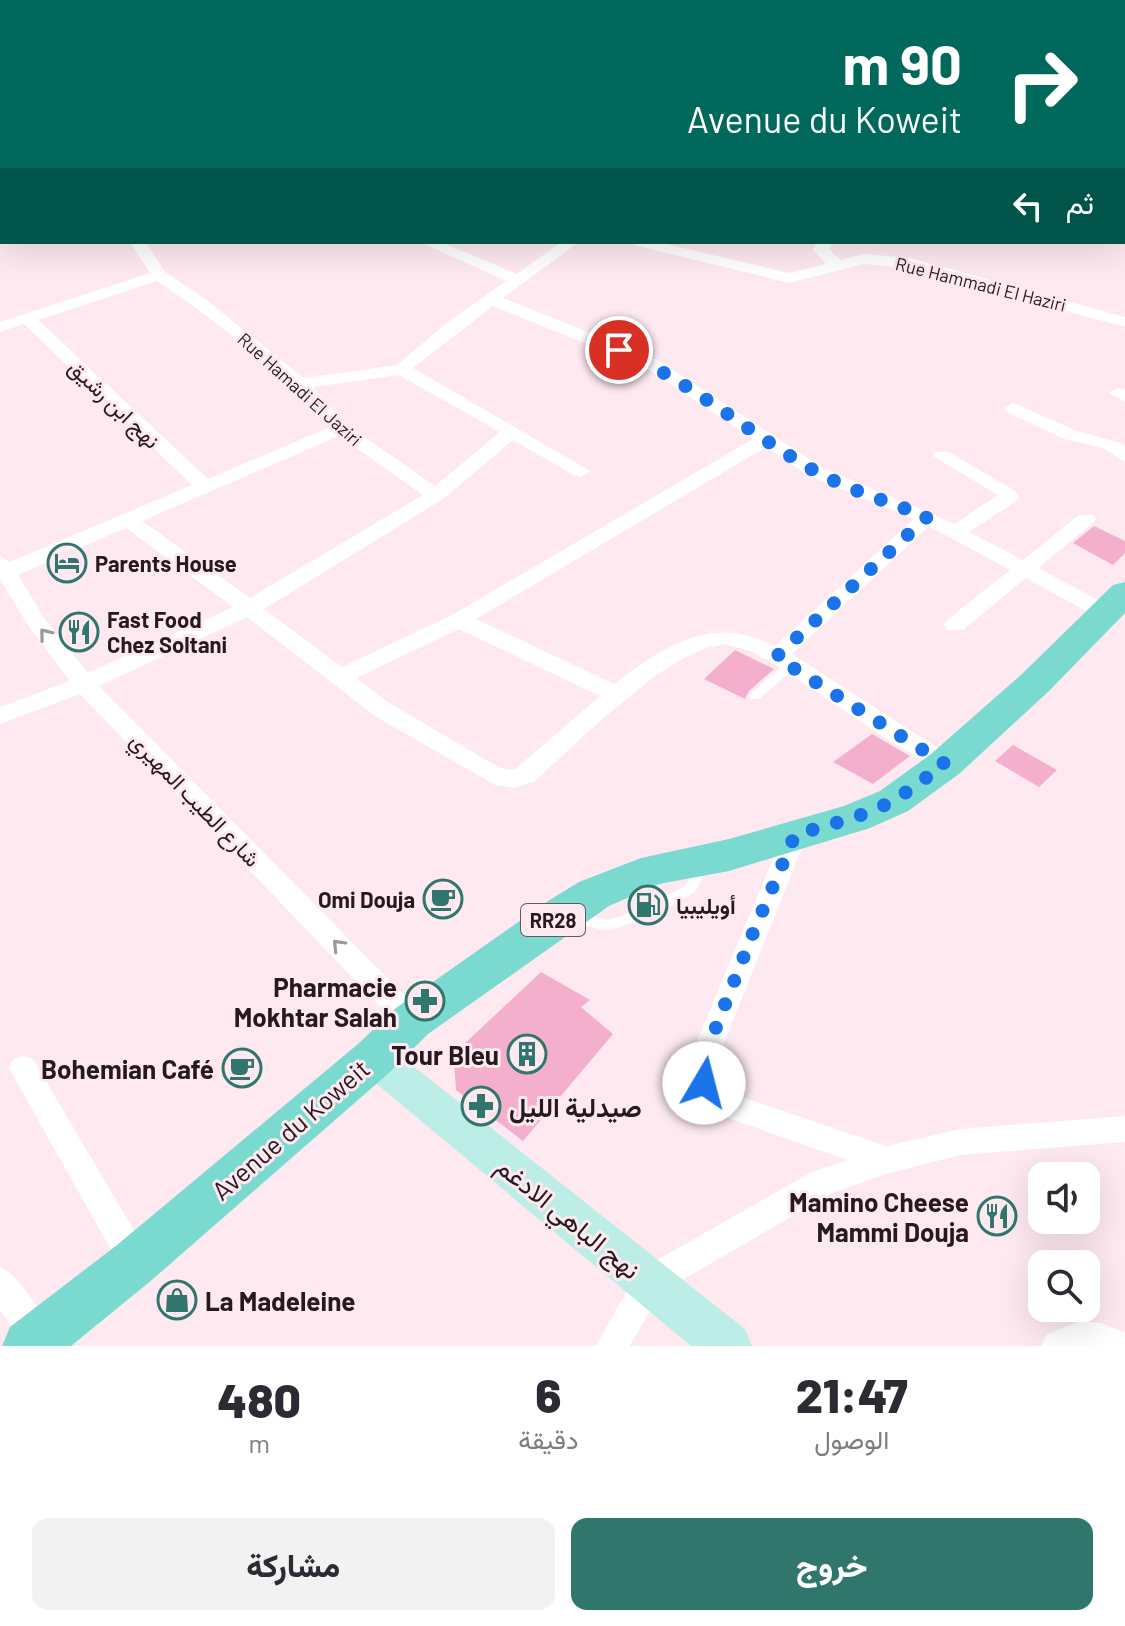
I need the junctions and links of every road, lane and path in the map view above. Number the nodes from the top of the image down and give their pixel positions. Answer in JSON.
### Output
{"nodes":[{"id":1,"x":139,"y":244,"type":"edge"},
{"id":2,"x":433,"y":244,"type":"edge"},
{"id":3,"x":568,"y":244,"type":"edge"},
{"id":4,"x":647,"y":244,"type":"edge"},
{"id":5,"x":823,"y":244,"type":"edge"},
{"id":6,"x":835,"y":264,"type":"junction"},
{"id":7,"x":159,"y":275,"type":"junction"},
{"id":8,"x":518,"y":280,"type":"junction"},
{"id":9,"x":491,"y":299,"type":"junction"},
{"id":10,"x":27,"y":318,"type":"junction"},
{"id":11,"x":1125,"y":322,"type":"edge"},
{"id":12,"x":0,"y":327,"type":"edge"},
{"id":13,"x":402,"y":369,"type":"junction"},
{"id":14,"x":300,"y":384,"type":"junction"},
{"id":15,"x":1013,"y":408,"type":"dead end"},
{"id":16,"x":341,"y":429,"type":"junction"},
{"id":17,"x":511,"y":432,"type":"junction"},
{"id":18,"x":766,"y":439,"type":"junction"},
{"id":19,"x":942,"y":456,"type":"dead end"},
{"id":20,"x":1125,"y":456,"type":"edge"},
{"id":21,"x":581,"y":471,"type":"dead end"},
{"id":22,"x":205,"y":487,"type":"junction"},
{"id":23,"x":436,"y":495,"type":"junction"},
{"id":24,"x":927,"y":517,"type":"junction"},
{"id":25,"x":1086,"y":519,"type":"dead end"},
{"id":26,"x":127,"y":520,"type":"junction"},
{"id":27,"x":957,"y":531,"type":"junction"},
{"id":28,"x":3,"y":567,"type":"edge"},
{"id":29,"x":1023,"y":568,"type":"junction"},
{"id":30,"x":1115,"y":603,"type":"edge"},
{"id":31,"x":249,"y":608,"type":"junction"},
{"id":32,"x":459,"y":620,"type":"junction"},
{"id":33,"x":955,"y":625,"type":"dead end"},
{"id":34,"x":783,"y":661,"type":"junction"},
{"id":35,"x":338,"y":678,"type":"junction"},
{"id":36,"x":84,"y":684,"type":"junction"},
{"id":37,"x":615,"y":694,"type":"junction"},
{"id":38,"x":755,"y":696,"type":"dead end"},
{"id":39,"x":0,"y":716,"type":"edge"},
{"id":40,"x":945,"y":764,"type":"junction"},
{"id":41,"x":795,"y":835,"type":"junction"},
{"id":42,"x":412,"y":1021,"type":"junction"},
{"id":43,"x":374,"y":1058,"type":"junction"},
{"id":44,"x":23,"y":1068,"type":"dead end"},
{"id":45,"x":1125,"y":1129,"type":"edge"},
{"id":46,"x":886,"y":1160,"type":"junction"},
{"id":47,"x":135,"y":1262,"type":"junction"},
{"id":48,"x":0,"y":1282,"type":"edge"},
{"id":49,"x":649,"y":1282,"type":"junction"},
{"id":50,"x":34,"y":1342,"type":"edge"},
{"id":51,"x":612,"y":1346,"type":"edge"},
{"id":52,"x":728,"y":1346,"type":"edge"},
{"id":53,"x":1057,"y":1346,"type":"edge"},
{"id":54,"x":1118,"y":1346,"type":"edge"}],
"edges":[{"from":1,"to":7,"type":"street","name":"Rue Hamadi El Jaziri"},
{"from":2,"to":8,"type":"street"},
{"from":3,"to":8,"type":"street"},
{"from":4,"to":6,"type":"street","name":"Rue Hammadi El Haziri"},
{"from":5,"to":6,"type":"street"},
{"from":6,"to":11,"type":"street","name":"Rue Hammadi El Haziri"},
{"from":7,"to":10,"type":"street"},
{"from":7,"to":14,"type":"street","name":"Rue Hamadi El Jaziri"},
{"from":8,"to":9,"type":"street"},
{"from":9,"to":13,"type":"street"},
{"from":9,"to":18,"type":"street"},
{"from":10,"to":12,"type":"street"},
{"from":10,"to":22,"type":"street","name":"نهج ابن رشيق"},
{"from":13,"to":14,"type":"street"},
{"from":13,"to":17,"type":"street"},
{"from":14,"to":16,"type":"street","name":"Rue Hamadi El Jaziri"},
{"from":15,"to":20,"type":"street"},
{"from":16,"to":22,"type":"street"},
{"from":16,"to":23,"type":"street","name":"Rue Hamadi El Jaziri"},
{"from":17,"to":21,"type":"street"},
{"from":17,"to":23,"type":"street"},
{"from":18,"to":24,"type":"street"},
{"from":18,"to":32,"type":"street"},
{"from":19,"to":27,"type":"street"},
{"from":22,"to":26,"type":"street"},
{"from":23,"to":31,"type":"street"},
{"from":24,"to":27,"type":"street"},
{"from":24,"to":34,"type":"street"},
{"from":25,"to":29,"type":"street"},
{"from":26,"to":28,"type":"street"},
{"from":26,"to":31,"type":"street"},
{"from":27,"to":29,"type":"street"},
{"from":36,"to":28,"type":"street","name":"شارع الطيب المهيري","one_way":true},
{"from":29,"to":30,"type":"street"},
{"from":29,"to":33,"type":"street"},
{"from":30,"to":40,"type":"main road","name":"Avenue du Koweit","number":"RR28"},
{"from":31,"to":35,"type":"street"},
{"from":31,"to":36,"type":"street"},
{"from":32,"to":35,"type":"street"},
{"from":32,"to":37,"type":"street"},
{"from":34,"to":37,"type":"street"},
{"from":34,"to":38,"type":"lane"},
{"from":34,"to":40,"type":"street"},
{"from":35,"to":37,"type":"street"},
{"from":36,"to":39,"type":"street"},
{"from":42,"to":36,"type":"street","name":"شارع الطيب المهيري","one_way":true},
{"from":40,"to":41,"type":"main road","name":"Avenue du Koweit","number":"RR28"},
{"from":41,"to":42,"type":"main road","name":"Avenue du Koweit","number":"RR28"},
{"from":41,"to":46,"type":"street"},
{"from":42,"to":43,"type":"main road","name":"Avenue du Koweit","number":"RR28"},
{"from":43,"to":47,"type":"main road","name":"Avenue du Koweit","number":"RR28"},
{"from":43,"to":49,"type":"main road","name":"نهج الباهي الادغم"},
{"from":44,"to":47,"type":"street"},
{"from":45,"to":46,"type":"street"},
{"from":46,"to":49,"type":"street"},
{"from":47,"to":50,"type":"main road","name":"Avenue du Koweit","number":"RR28"},
{"from":48,"to":50,"type":"street"},
{"from":49,"to":51,"type":"street"},
{"from":49,"to":52,"type":"main road","name":"نهج الباهي الادغم"},
{"from":53,"to":54,"type":"street"}]}
